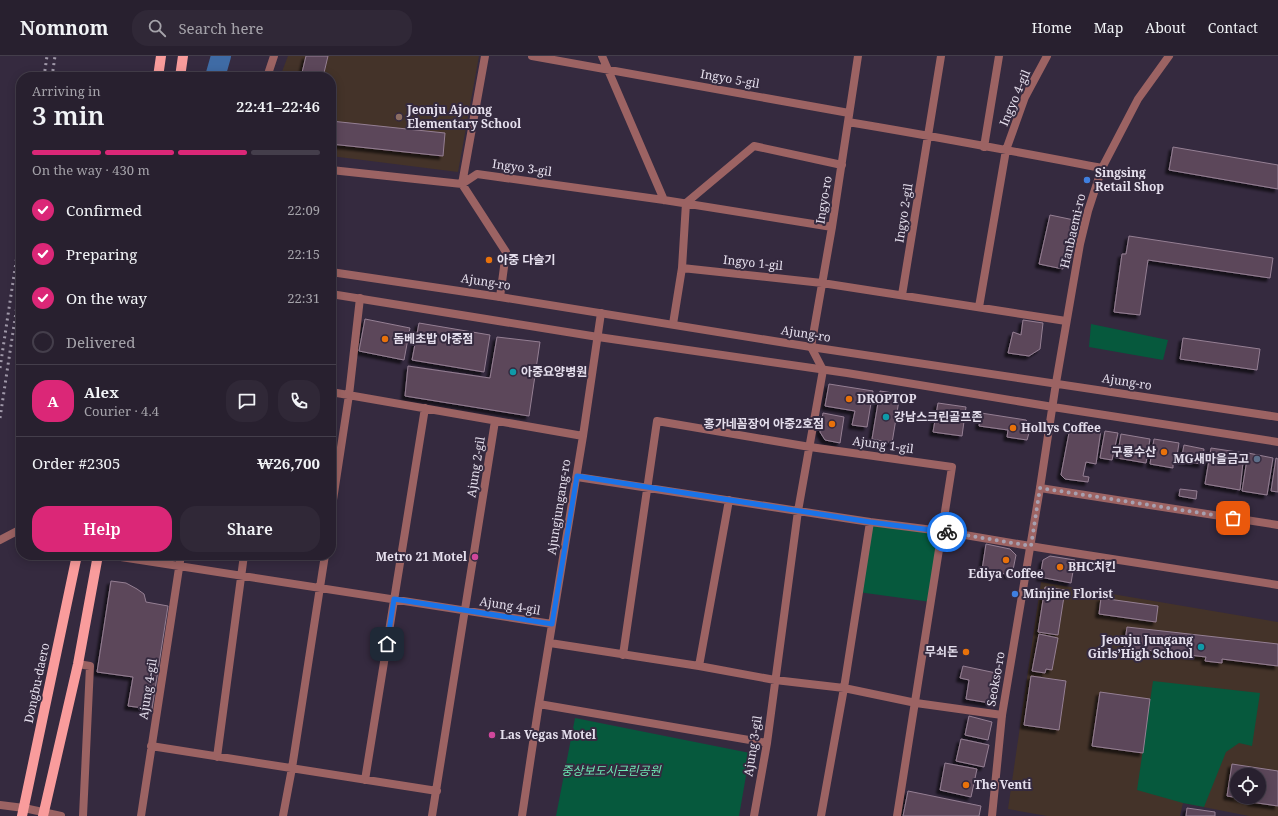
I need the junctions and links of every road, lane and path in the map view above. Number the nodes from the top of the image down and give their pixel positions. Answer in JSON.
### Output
{"nodes":[{"id":1,"x":161,"y":56,"type":"edge"},
{"id":2,"x":183,"y":56,"type":"edge"},
{"id":3,"x":274,"y":56,"type":"edge"},
{"id":4,"x":485,"y":56,"type":"edge"},
{"id":5,"x":532,"y":56,"type":"edge"},
{"id":6,"x":602,"y":56,"type":"edge"},
{"id":7,"x":858,"y":56,"type":"edge"},
{"id":8,"x":941,"y":56,"type":"edge"},
{"id":9,"x":999,"y":56,"type":"edge"},
{"id":10,"x":1047,"y":56,"type":"edge"},
{"id":11,"x":1170,"y":56,"type":"edge"},
{"id":12,"x":607,"y":69,"type":"junction"},
{"id":13,"x":159,"y":72,"type":"edge"},
{"id":14,"x":181,"y":72,"type":"edge"},
{"id":15,"x":269,"y":72,"type":"edge"},
{"id":16,"x":850,"y":113,"type":"junction"},
{"id":17,"x":848,"y":122,"type":"junction"},
{"id":18,"x":929,"y":135,"type":"junction"},
{"id":19,"x":984,"y":147,"type":"junction"},
{"id":20,"x":1006,"y":150,"type":"junction"},
{"id":21,"x":842,"y":165,"type":"junction"},
{"id":22,"x":1102,"y":168,"type":"junction"},
{"id":23,"x":336,"y":171,"type":"edge"},
{"id":24,"x":462,"y":184,"type":"junction"},
{"id":25,"x":664,"y":200,"type":"junction"},
{"id":26,"x":686,"y":204,"type":"junction"},
{"id":27,"x":832,"y":227,"type":"junction"},
{"id":28,"x":682,"y":268,"type":"junction"},
{"id":29,"x":336,"y":273,"type":"edge"},
{"id":30,"x":822,"y":283,"type":"junction"},
{"id":31,"x":336,"y":295,"type":"edge"},
{"id":32,"x":902,"y":295,"type":"junction"},
{"id":33,"x":500,"y":296,"type":"junction"},
{"id":34,"x":360,"y":298,"type":"junction"},
{"id":35,"x":979,"y":307,"type":"junction"},
{"id":36,"x":601,"y":314,"type":"junction"},
{"id":37,"x":1066,"y":322,"type":"junction"},
{"id":38,"x":673,"y":324,"type":"junction"},
{"id":39,"x":598,"y":338,"type":"junction"},
{"id":40,"x":812,"y":347,"type":"junction"},
{"id":41,"x":823,"y":370,"type":"junction"},
{"id":42,"x":1056,"y":383,"type":"junction"},
{"id":43,"x":336,"y":393,"type":"edge"},
{"id":44,"x":349,"y":395,"type":"junction"},
{"id":45,"x":1052,"y":407,"type":"junction"},
{"id":46,"x":425,"y":408,"type":"junction"},
{"id":47,"x":1278,"y":417,"type":"edge"},
{"id":48,"x":495,"y":420,"type":"junction"},
{"id":49,"x":583,"y":436,"type":"junction"},
{"id":50,"x":1278,"y":442,"type":"edge"},
{"id":51,"x":810,"y":447,"type":"junction"},
{"id":52,"x":577,"y":476,"type":"junction"},
{"id":53,"x":336,"y":483,"type":"edge"},
{"id":54,"x":648,"y":488,"type":"junction"},
{"id":55,"x":1040,"y":488,"type":"junction"},
{"id":56,"x":729,"y":500,"type":"junction"},
{"id":57,"x":798,"y":511,"type":"junction"},
{"id":58,"x":480,"y":517,"type":"joint"},
{"id":59,"x":870,"y":522,"type":"junction"},
{"id":60,"x":1278,"y":525,"type":"edge"},
{"id":61,"x":942,"y":531,"type":"junction"},
{"id":62,"x":16,"y":532,"type":"edge"},
{"id":63,"x":0,"y":540,"type":"edge"},
{"id":64,"x":1031,"y":546,"type":"junction"},
{"id":65,"x":76,"y":560,"type":"edge"},
{"id":66,"x":97,"y":560,"type":"edge"},
{"id":67,"x":141,"y":560,"type":"edge"},
{"id":68,"x":181,"y":560,"type":"edge"},
{"id":69,"x":243,"y":560,"type":"edge"},
{"id":70,"x":324,"y":560,"type":"edge"},
{"id":71,"x":180,"y":566,"type":"junction"},
{"id":72,"x":241,"y":576,"type":"junction"},
{"id":73,"x":1278,"y":584,"type":"edge"},
{"id":74,"x":320,"y":588,"type":"junction"},
{"id":75,"x":394,"y":599,"type":"junction"},
{"id":76,"x":465,"y":611,"type":"junction"},
{"id":77,"x":552,"y":624,"type":"junction"},
{"id":78,"x":550,"y":643,"type":"junction"},
{"id":79,"x":623,"y":655,"type":"junction"},
{"id":80,"x":78,"y":664,"type":"junction"},
{"id":81,"x":699,"y":666,"type":"junction"},
{"id":82,"x":775,"y":680,"type":"junction"},
{"id":83,"x":844,"y":688,"type":"junction"},
{"id":84,"x":916,"y":703,"type":"junction"},
{"id":85,"x":539,"y":704,"type":"junction"},
{"id":86,"x":1002,"y":715,"type":"junction"},
{"id":87,"x":767,"y":742,"type":"junction"},
{"id":88,"x":151,"y":746,"type":"junction"},
{"id":89,"x":217,"y":757,"type":"junction"},
{"id":90,"x":292,"y":768,"type":"junction"},
{"id":91,"x":365,"y":780,"type":"junction"},
{"id":92,"x":437,"y":791,"type":"junction"},
{"id":93,"x":0,"y":805,"type":"edge"},
{"id":94,"x":23,"y":812,"type":"edge"},
{"id":95,"x":44,"y":815,"type":"edge"},
{"id":96,"x":61,"y":816,"type":"edge"},
{"id":97,"x":83,"y":816,"type":"edge"},
{"id":98,"x":141,"y":816,"type":"edge"},
{"id":99,"x":283,"y":816,"type":"edge"},
{"id":100,"x":432,"y":816,"type":"edge"},
{"id":101,"x":522,"y":816,"type":"edge"},
{"id":102,"x":754,"y":816,"type":"edge"},
{"id":103,"x":821,"y":816,"type":"edge"},
{"id":104,"x":897,"y":816,"type":"edge"},
{"id":105,"x":992,"y":816,"type":"edge"}],
"edges":[{"from":1,"to":13,"type":"main road"},
{"from":2,"to":14,"type":"main road"},
{"from":3,"to":15,"type":"street"},
{"from":4,"to":24,"type":"street"},
{"from":5,"to":12,"type":"street","name":"Ingyo 5-gil"},
{"from":6,"to":12,"type":"street"},
{"from":7,"to":16,"type":"street","name":"Ingyo-ro"},
{"from":8,"to":18,"type":"street"},
{"from":9,"to":19,"type":"street","name":"Ingyo 4-gil"},
{"from":10,"to":20,"type":"street","name":"Ingyo 4-gil"},
{"from":11,"to":22,"type":"street","name":"Hanbaemi-ro"},
{"from":12,"to":16,"type":"street","name":"Ingyo 5-gil"},
{"from":12,"to":25,"type":"street"},
{"from":16,"to":17,"type":"street","name":"Ingyo-ro"},
{"from":17,"to":18,"type":"street"},
{"from":17,"to":21,"type":"street","name":"Ingyo-ro"},
{"from":18,"to":19,"type":"street"},
{"from":18,"to":32,"type":"street","name":"Ingyo 2-gil"},
{"from":19,"to":20,"type":"street"},
{"from":20,"to":22,"type":"street"},
{"from":20,"to":35,"type":"street","name":"Ingyo 4-gil"},
{"from":21,"to":26,"type":"street"},
{"from":21,"to":27,"type":"street","name":"Ingyo-ro"},
{"from":22,"to":37,"type":"street","name":"Hanbaemi-ro"},
{"from":23,"to":24,"type":"street"},
{"from":24,"to":25,"type":"street","name":"Ingyo 3-gil"},
{"from":24,"to":33,"type":"street"},
{"from":25,"to":26,"type":"street","name":"Ingyo 3-gil"},
{"from":26,"to":27,"type":"street","name":"Ingyo 3-gil"},
{"from":26,"to":28,"type":"street"},
{"from":27,"to":30,"type":"street","name":"Ingyo-ro"},
{"from":28,"to":30,"type":"street","name":"Ingyo 1-gil"},
{"from":28,"to":38,"type":"street"},
{"from":29,"to":33,"type":"street","name":"Ajung-ro"},
{"from":30,"to":32,"type":"street"},
{"from":30,"to":40,"type":"street","name":"Ingyo-ro"},
{"from":31,"to":34,"type":"street"},
{"from":32,"to":35,"type":"street"},
{"from":33,"to":36,"type":"street","name":"Ajung-ro"},
{"from":34,"to":39,"type":"street"},
{"from":34,"to":44,"type":"street"},
{"from":35,"to":37,"type":"street"},
{"from":36,"to":38,"type":"street","name":"Ajung-ro"},
{"from":36,"to":39,"type":"street","name":"Ajungjungang-ro"},
{"from":37,"to":42,"type":"street","name":"Hanbaemi-ro"},
{"from":38,"to":40,"type":"street","name":"Ajung-ro"},
{"from":39,"to":41,"type":"street"},
{"from":39,"to":49,"type":"street","name":"Ajungjungang-ro"},
{"from":40,"to":41,"type":"street"},
{"from":40,"to":42,"type":"street","name":"Ajung-ro"},
{"from":41,"to":45,"type":"street"},
{"from":41,"to":51,"type":"street"},
{"from":42,"to":45,"type":"street","name":"Seokso-ro"},
{"from":42,"to":47,"type":"street","name":"Ajung-ro"},
{"from":43,"to":44,"type":"street"},
{"from":44,"to":46,"type":"street"},
{"from":44,"to":53,"type":"street"},
{"from":45,"to":50,"type":"street"},
{"from":45,"to":55,"type":"street","name":"Seokso-ro"},
{"from":46,"to":48,"type":"street"},
{"from":46,"to":75,"type":"street"},
{"from":48,"to":49,"type":"street"},
{"from":48,"to":58,"type":"street","name":"Ajung 2-gil"},
{"from":49,"to":52,"type":"street","name":"Ajungjungang-ro"},
{"from":51,"to":54,"type":"street"},
{"from":51,"to":57,"type":"street"},
{"from":51,"to":61,"type":"street","name":"Ajung 1-gil"},
{"from":52,"to":54,"type":"street"},
{"from":52,"to":77,"type":"street","name":"Ajungjungang-ro"},
{"from":54,"to":56,"type":"street"},
{"from":54,"to":79,"type":"street"},
{"from":55,"to":60,"type":"street"},
{"from":55,"to":64,"type":"street","name":"Seokso-ro"},
{"from":56,"to":57,"type":"street"},
{"from":56,"to":81,"type":"street"},
{"from":57,"to":59,"type":"street"},
{"from":57,"to":82,"type":"street","name":"Ajung 3-gil"},
{"from":58,"to":76,"type":"street","name":"Ajung 4-gil"},
{"from":59,"to":61,"type":"street"},
{"from":59,"to":83,"type":"street"},
{"from":61,"to":64,"type":"street"},
{"from":61,"to":84,"type":"street","name":"Ajung 1-gil"},
{"from":62,"to":63,"type":"street"},
{"from":64,"to":73,"type":"street"},
{"from":64,"to":86,"type":"street","name":"Seokso-ro"},
{"from":65,"to":94,"type":"main road","name":"Dongbu-daero"},
{"from":66,"to":80,"type":"main road"},
{"from":67,"to":71,"type":"street","name":"Ajung 4-gil"},
{"from":68,"to":71,"type":"street","name":"Ajung 4-gil"},
{"from":69,"to":72,"type":"street"},
{"from":70,"to":74,"type":"street"},
{"from":71,"to":72,"type":"street","name":"Ajung 4-gil"},
{"from":71,"to":88,"type":"street","name":"Ajung 4-gil"},
{"from":72,"to":74,"type":"street","name":"Ajung 4-gil"},
{"from":72,"to":89,"type":"street"},
{"from":74,"to":75,"type":"street","name":"Ajung 4-gil"},
{"from":74,"to":90,"type":"street"},
{"from":75,"to":76,"type":"street","name":"Ajung 4-gil"},
{"from":75,"to":91,"type":"street"},
{"from":76,"to":77,"type":"street","name":"Ajung 4-gil"},
{"from":76,"to":92,"type":"street","name":"Ajung 4-gil"},
{"from":77,"to":78,"type":"street","name":"Ajungjungang-ro"},
{"from":78,"to":79,"type":"street"},
{"from":78,"to":85,"type":"street","name":"Ajungjungang-ro"},
{"from":79,"to":81,"type":"street"},
{"from":80,"to":95,"type":"main road"},
{"from":80,"to":97,"type":"street"},
{"from":81,"to":82,"type":"street"},
{"from":82,"to":83,"type":"street"},
{"from":82,"to":87,"type":"street","name":"Ajung 3-gil"},
{"from":83,"to":84,"type":"street"},
{"from":83,"to":103,"type":"street"},
{"from":84,"to":86,"type":"street"},
{"from":84,"to":104,"type":"street"},
{"from":85,"to":87,"type":"street"},
{"from":85,"to":101,"type":"street","name":"Ajungjungang-ro"},
{"from":86,"to":105,"type":"street","name":"Seokso-ro"},
{"from":87,"to":102,"type":"street","name":"Ajung 3-gil"},
{"from":88,"to":89,"type":"street"},
{"from":88,"to":98,"type":"street","name":"Ajung 4-gil"},
{"from":89,"to":90,"type":"street"},
{"from":90,"to":91,"type":"street"},
{"from":90,"to":99,"type":"street"},
{"from":91,"to":92,"type":"street"},
{"from":92,"to":100,"type":"street","name":"Ajung 4-gil"},
{"from":93,"to":94,"type":"street"},
{"from":94,"to":95,"type":"street"},
{"from":95,"to":96,"type":"street"}]}
